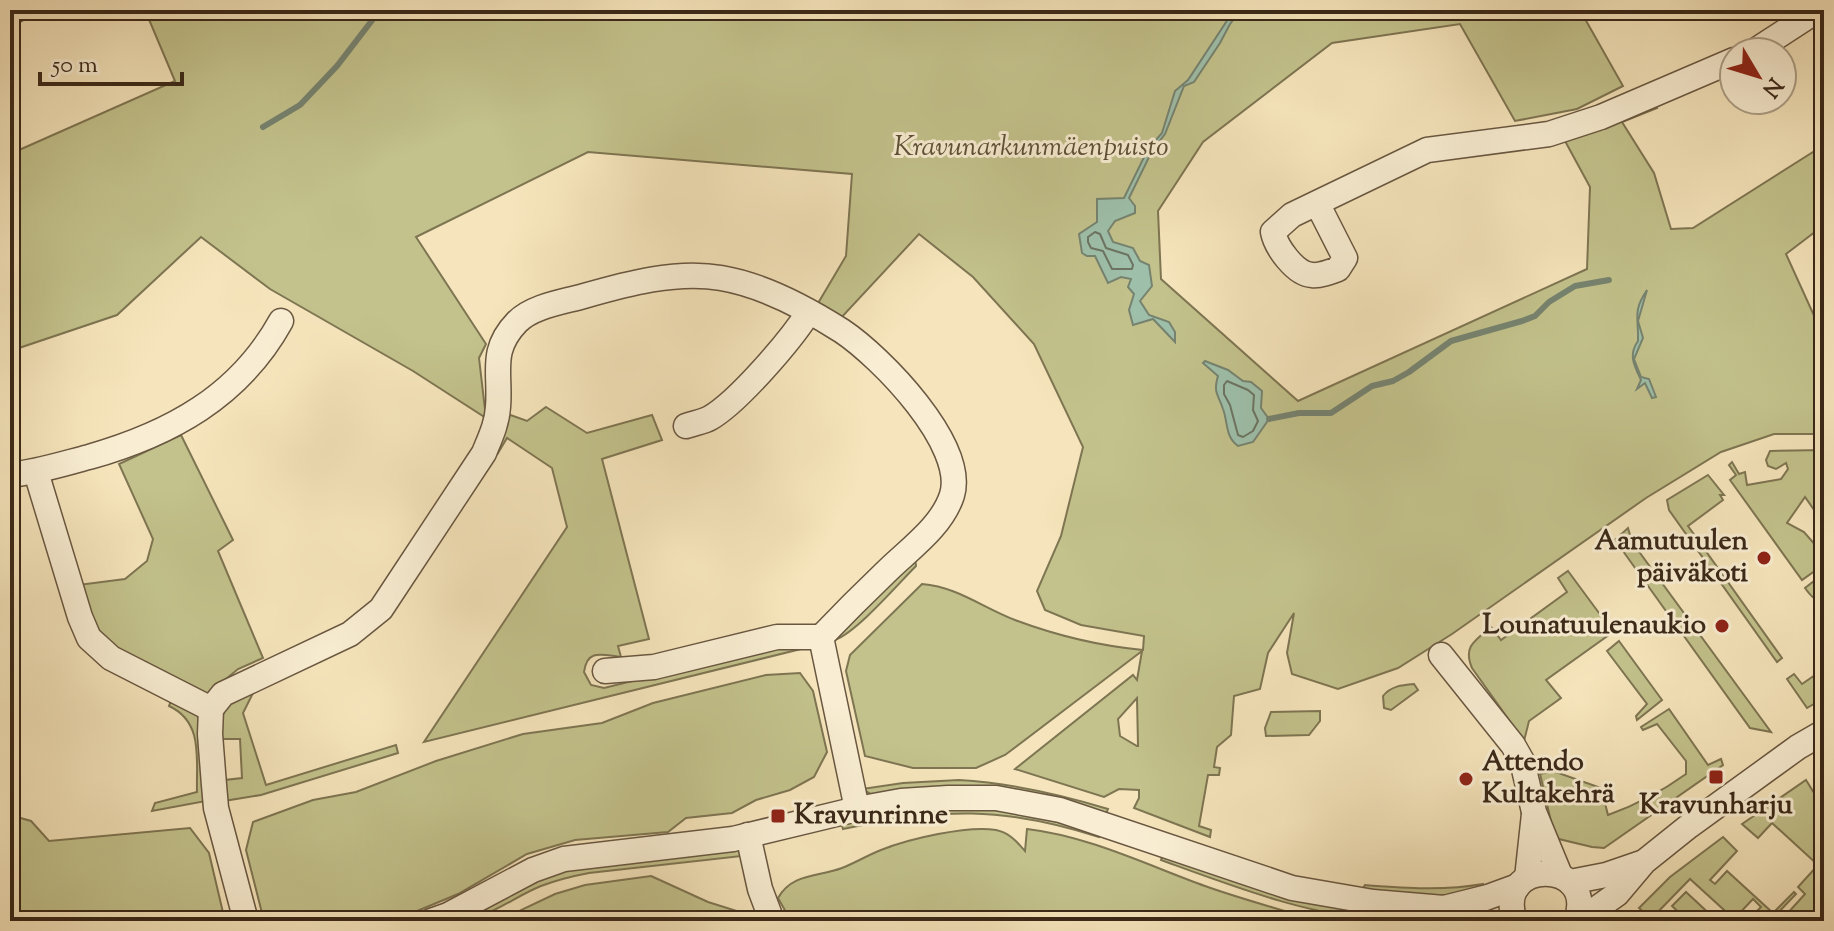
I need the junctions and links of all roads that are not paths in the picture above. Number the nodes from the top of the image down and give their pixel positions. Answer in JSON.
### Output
{"nodes":[{"id":1,"x":16,"y":10,"type":"edge"},
{"id":2,"x":1818,"y":10,"type":"edge"},
{"id":3,"x":10,"y":13,"type":"edge"},
{"id":4,"x":1778,"y":36,"type":"edge"},
{"id":5,"x":1718,"y":67,"type":"edge"},
{"id":6,"x":1317,"y":203,"type":"dead end"},
{"id":7,"x":808,"y":313,"type":"junction"},
{"id":8,"x":281,"y":321,"type":"dead end"},
{"id":9,"x":686,"y":426,"type":"dead end"},
{"id":10,"x":36,"y":472,"type":"junction"},
{"id":11,"x":10,"y":475,"type":"edge"},
{"id":12,"x":821,"y":637,"type":"junction"},
{"id":13,"x":1441,"y":655,"type":"dead end"},
{"id":14,"x":605,"y":671,"type":"dead end"},
{"id":15,"x":211,"y":709,"type":"junction"},
{"id":16,"x":1824,"y":732,"type":"edge"},
{"id":17,"x":857,"y":809,"type":"junction"},
{"id":18,"x":1534,"y":812,"type":"junction"},
{"id":19,"x":748,"y":835,"type":"junction"},
{"id":20,"x":1644,"y":862,"type":"junction"},
{"id":21,"x":1565,"y":879,"type":"junction"},
{"id":22,"x":1522,"y":882,"type":"junction"},
{"id":23,"x":1444,"y":908,"type":"junction"},
{"id":24,"x":246,"y":921,"type":"edge"},
{"id":25,"x":431,"y":921,"type":"edge"},
{"id":26,"x":772,"y":921,"type":"edge"},
{"id":27,"x":1485,"y":921,"type":"edge"},
{"id":28,"x":1515,"y":921,"type":"edge"},
{"id":29,"x":1578,"y":921,"type":"edge"}],
"edges":[{"from":1,"to":3,"type":"street"},
{"from":2,"to":4,"type":"street"},
{"from":5,"to":6,"type":"street"},
{"from":7,"to":9,"type":"street"},
{"from":7,"to":12,"type":"street"},
{"from":7,"to":15,"type":"street"},
{"from":8,"to":10,"type":"street"},
{"from":10,"to":11,"type":"street"},
{"from":10,"to":15,"type":"street"},
{"from":12,"to":14,"type":"street"},
{"from":12,"to":17,"type":"street"},
{"from":13,"to":18,"type":"street"},
{"from":15,"to":24,"type":"street"},
{"from":16,"to":20,"type":"street"},
{"from":17,"to":19,"type":"street"},
{"from":17,"to":23,"type":"street"},
{"from":18,"to":21,"type":"street"},
{"from":18,"to":22,"type":"street"},
{"from":19,"to":25,"type":"street"},
{"from":19,"to":26,"type":"street"},
{"from":20,"to":21,"type":"street"},
{"from":20,"to":29,"type":"street"},
{"from":21,"to":22,"type":"street"},
{"from":21,"to":29,"type":"street"},
{"from":22,"to":23,"type":"street"},
{"from":22,"to":28,"type":"street"},
{"from":23,"to":27,"type":"street"}]}
